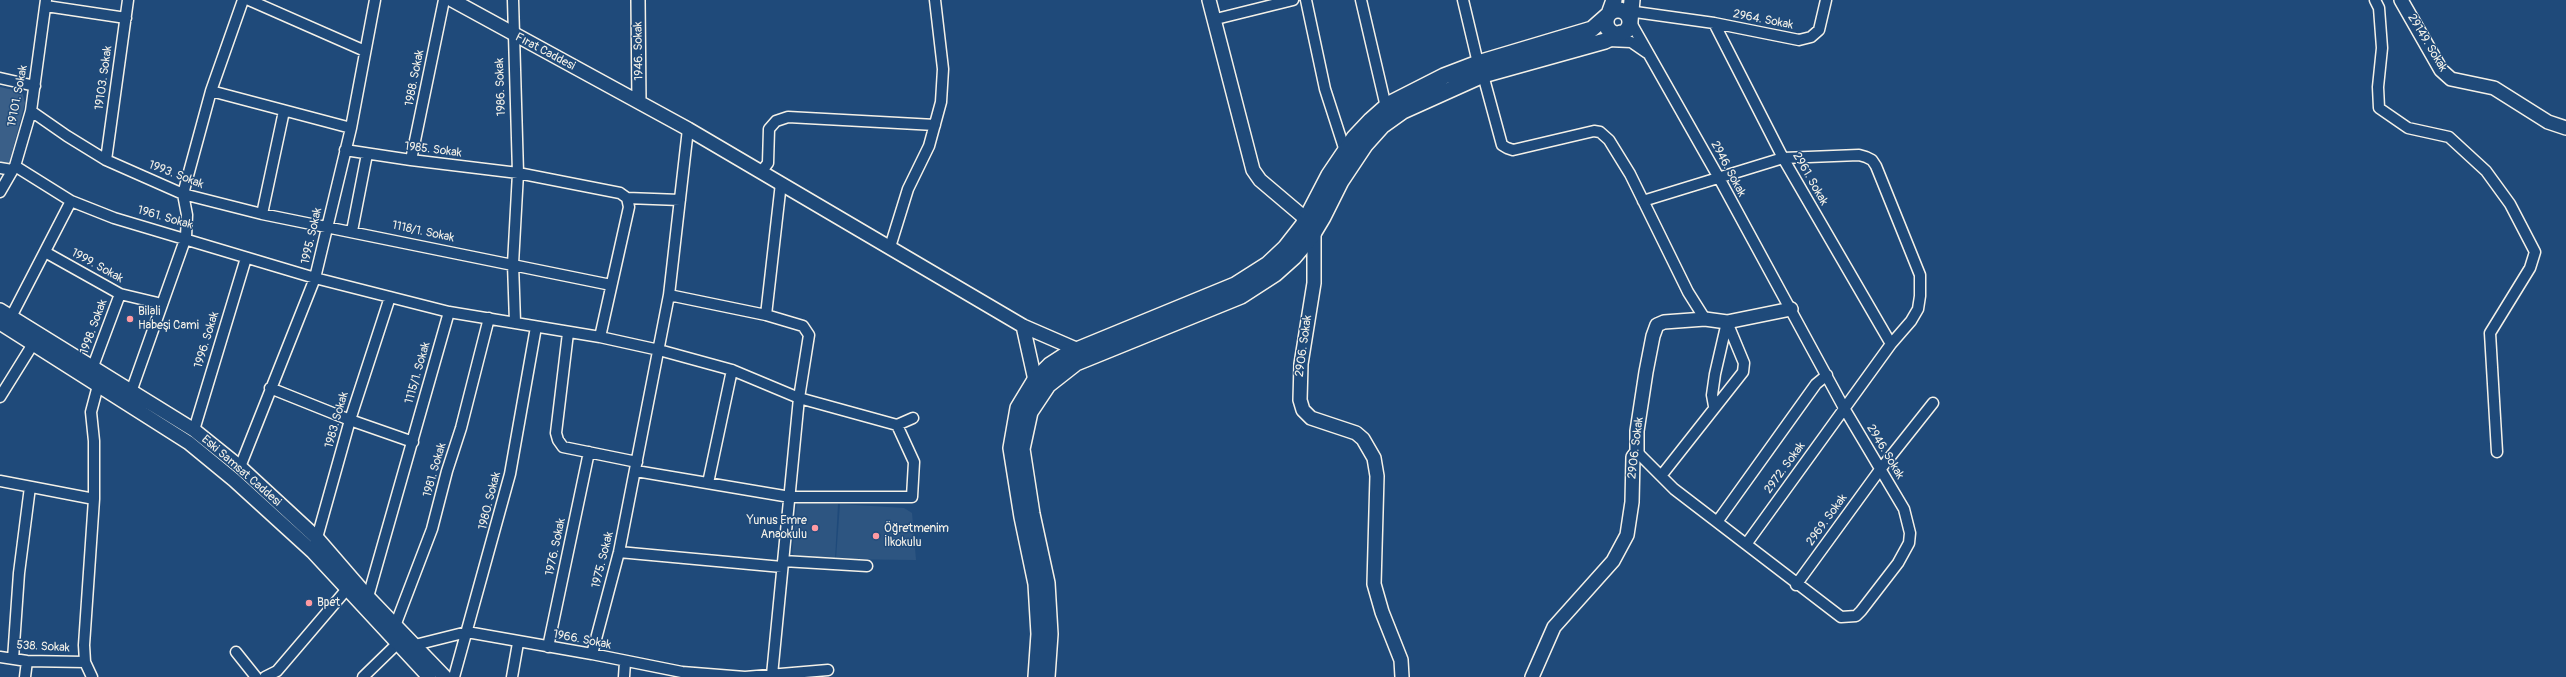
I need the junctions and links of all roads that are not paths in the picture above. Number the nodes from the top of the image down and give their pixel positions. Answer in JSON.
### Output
{"nodes":[{"id":1,"x":128,"y":0,"type":"edge"},
{"id":2,"x":243,"y":0,"type":"edge"},
{"id":3,"x":249,"y":0,"type":"edge"},
{"id":4,"x":375,"y":0,"type":"edge"},
{"id":5,"x":444,"y":0,"type":"edge"},
{"id":6,"x":452,"y":0,"type":"edge"},
{"id":7,"x":513,"y":0,"type":"edge"},
{"id":8,"x":638,"y":0,"type":"edge"},
{"id":9,"x":935,"y":0,"type":"edge"},
{"id":10,"x":1209,"y":0,"type":"edge"},
{"id":11,"x":1293,"y":0,"type":"edge"},
{"id":12,"x":1306,"y":0,"type":"edge"},
{"id":13,"x":1361,"y":0,"type":"edge"},
{"id":14,"x":1463,"y":0,"type":"edge"},
{"id":15,"x":1826,"y":0,"type":"edge"},
{"id":16,"x":2375,"y":0,"type":"edge"},
{"id":17,"x":2401,"y":0,"type":"edge"},
{"id":18,"x":46,"y":3,"type":"edge"},
{"id":19,"x":1623,"y":9,"type":"edge"},
{"id":20,"x":126,"y":18,"type":"junction"},
{"id":21,"x":1216,"y":19,"type":"junction"},
{"id":22,"x":1714,"y":23,"type":"junction"},
{"id":23,"x":512,"y":34,"type":"junction"},
{"id":24,"x":1626,"y":38,"type":"junction"},
{"id":25,"x":365,"y":51,"type":"junction"},
{"id":26,"x":1648,"y":54,"type":"junction"},
{"id":27,"x":1481,"y":69,"type":"junction"},
{"id":28,"x":0,"y":78,"type":"edge"},
{"id":29,"x":35,"y":86,"type":"junction"},
{"id":30,"x":210,"y":91,"type":"junction"},
{"id":31,"x":639,"y":102,"type":"junction"},
{"id":32,"x":1386,"y":107,"type":"junction"},
{"id":33,"x":284,"y":110,"type":"junction"},
{"id":34,"x":31,"y":111,"type":"junction"},
{"id":35,"x":935,"y":125,"type":"junction"},
{"id":36,"x":350,"y":128,"type":"junction"},
{"id":37,"x":2566,"y":128,"type":"edge"},
{"id":38,"x":688,"y":129,"type":"junction"},
{"id":39,"x":346,"y":150,"type":"junction"},
{"id":40,"x":1345,"y":151,"type":"junction"},
{"id":41,"x":367,"y":154,"type":"junction"},
{"id":42,"x":1783,"y":158,"type":"junction"},
{"id":43,"x":106,"y":160,"type":"junction"},
{"id":44,"x":411,"y":160,"type":"junction"},
{"id":45,"x":0,"y":168,"type":"edge"},
{"id":46,"x":13,"y":168,"type":"junction"},
{"id":47,"x":761,"y":172,"type":"junction"},
{"id":48,"x":518,"y":173,"type":"junction"},
{"id":49,"x":1719,"y":178,"type":"junction"},
{"id":50,"x":781,"y":183,"type":"junction"},
{"id":51,"x":0,"y":192,"type":"edge"},
{"id":52,"x":183,"y":194,"type":"junction"},
{"id":53,"x":627,"y":198,"type":"junction"},
{"id":54,"x":680,"y":200,"type":"junction"},
{"id":55,"x":71,"y":201,"type":"junction"},
{"id":56,"x":1643,"y":201,"type":"junction"},
{"id":57,"x":262,"y":214,"type":"junction"},
{"id":58,"x":327,"y":226,"type":"junction"},
{"id":59,"x":1310,"y":226,"type":"junction"},
{"id":60,"x":352,"y":231,"type":"junction"},
{"id":61,"x":186,"y":237,"type":"junction"},
{"id":62,"x":890,"y":247,"type":"junction"},
{"id":63,"x":45,"y":252,"type":"junction"},
{"id":64,"x":246,"y":258,"type":"junction"},
{"id":65,"x":513,"y":264,"type":"junction"},
{"id":66,"x":315,"y":278,"type":"junction"},
{"id":67,"x":612,"y":285,"type":"junction"},
{"id":68,"x":120,"y":294,"type":"junction"},
{"id":69,"x":669,"y":295,"type":"junction"},
{"id":70,"x":390,"y":297,"type":"junction"},
{"id":71,"x":162,"y":304,"type":"junction"},
{"id":72,"x":1791,"y":308,"type":"junction"},
{"id":73,"x":449,"y":312,"type":"junction"},
{"id":74,"x":766,"y":315,"type":"junction"},
{"id":75,"x":4,"y":317,"type":"edge"},
{"id":76,"x":489,"y":318,"type":"junction"},
{"id":77,"x":1705,"y":319,"type":"junction"},
{"id":78,"x":515,"y":322,"type":"junction"},
{"id":79,"x":1727,"y":322,"type":"junction"},
{"id":80,"x":1023,"y":326,"type":"junction"},
{"id":81,"x":536,"y":327,"type":"junction"},
{"id":82,"x":568,"y":333,"type":"junction"},
{"id":83,"x":600,"y":337,"type":"junction"},
{"id":84,"x":33,"y":344,"type":"junction"},
{"id":85,"x":1891,"y":344,"type":"junction"},
{"id":86,"x":659,"y":350,"type":"junction"},
{"id":87,"x":1082,"y":354,"type":"junction"},
{"id":88,"x":732,"y":370,"type":"junction"},
{"id":89,"x":97,"y":376,"type":"junction"},
{"id":90,"x":1827,"y":376,"type":"junction"},
{"id":91,"x":1035,"y":380,"type":"junction"},
{"id":92,"x":270,"y":388,"type":"junction"},
{"id":93,"x":131,"y":392,"type":"junction"},
{"id":94,"x":0,"y":397,"type":"edge"},
{"id":95,"x":799,"y":398,"type":"junction"},
{"id":96,"x":1933,"y":403,"type":"dead end"},
{"id":97,"x":1714,"y":406,"type":"junction"},
{"id":98,"x":1844,"y":408,"type":"junction"},
{"id":99,"x":913,"y":418,"type":"dead end"},
{"id":100,"x":350,"y":420,"type":"junction"},
{"id":101,"x":897,"y":426,"type":"junction"},
{"id":102,"x":194,"y":430,"type":"junction"},
{"id":103,"x":413,"y":442,"type":"junction"},
{"id":104,"x":589,"y":452,"type":"junction"},
{"id":105,"x":1637,"y":452,"type":"junction"},
{"id":106,"x":2497,"y":452,"type":"dead end"},
{"id":107,"x":240,"y":467,"type":"junction"},
{"id":108,"x":636,"y":467,"type":"junction"},
{"id":109,"x":1880,"y":470,"type":"junction"},
{"id":110,"x":1661,"y":476,"type":"junction"},
{"id":111,"x":0,"y":481,"type":"edge"},
{"id":112,"x":708,"y":483,"type":"junction"},
{"id":113,"x":30,"y":487,"type":"junction"},
{"id":114,"x":790,"y":497,"type":"junction"},
{"id":115,"x":94,"y":499,"type":"junction"},
{"id":116,"x":1717,"y":522,"type":"junction"},
{"id":117,"x":317,"y":538,"type":"junction"},
{"id":118,"x":1747,"y":544,"type":"junction"},
{"id":119,"x":313,"y":552,"type":"junction"},
{"id":120,"x":619,"y":552,"type":"junction"},
{"id":121,"x":782,"y":564,"type":"junction"},
{"id":122,"x":868,"y":566,"type":"dead end"},
{"id":123,"x":1796,"y":584,"type":"junction"},
{"id":124,"x":346,"y":589,"type":"junction"},
{"id":125,"x":368,"y":597,"type":"junction"},
{"id":126,"x":395,"y":626,"type":"junction"},
{"id":127,"x":467,"y":632,"type":"junction"},
{"id":128,"x":398,"y":643,"type":"junction"},
{"id":129,"x":518,"y":643,"type":"junction"},
{"id":130,"x":415,"y":645,"type":"junction"},
{"id":131,"x":548,"y":647,"type":"junction"},
{"id":132,"x":236,"y":652,"type":"dead end"},
{"id":133,"x":592,"y":654,"type":"junction"},
{"id":134,"x":0,"y":657,"type":"edge"},
{"id":135,"x":13,"y":659,"type":"junction"},
{"id":136,"x":27,"y":661,"type":"junction"},
{"id":137,"x":85,"y":662,"type":"junction"},
{"id":138,"x":625,"y":662,"type":"junction"},
{"id":139,"x":828,"y":670,"type":"dead end"},
{"id":140,"x":772,"y":675,"type":"junction"},
{"id":141,"x":25,"y":677,"type":"edge"},
{"id":142,"x":92,"y":677,"type":"edge"},
{"id":143,"x":256,"y":677,"type":"edge"},
{"id":144,"x":265,"y":677,"type":"edge"},
{"id":145,"x":362,"y":677,"type":"edge"},
{"id":146,"x":430,"y":677,"type":"edge"},
{"id":147,"x":445,"y":677,"type":"edge"},
{"id":148,"x":454,"y":677,"type":"edge"},
{"id":149,"x":512,"y":677,"type":"edge"},
{"id":150,"x":624,"y":677,"type":"edge"},
{"id":151,"x":745,"y":677,"type":"edge"},
{"id":152,"x":1036,"y":677,"type":"edge"},
{"id":153,"x":1047,"y":677,"type":"edge"},
{"id":154,"x":1402,"y":677,"type":"edge"},
{"id":155,"x":1532,"y":677,"type":"edge"}],
"edges":[{"from":1,"to":20,"type":"street","name":"19103. Sokak"},
{"from":2,"to":30,"type":"street"},
{"from":3,"to":25,"type":"street"},
{"from":4,"to":25,"type":"street","name":"1995. Sokak"},
{"from":5,"to":44,"type":"street","name":"1988. Sokak"},
{"from":6,"to":23,"type":"street","name":"Fırat Caddesi"},
{"from":7,"to":23,"type":"street","name":"1986. Sokak"},
{"from":8,"to":31,"type":"street","name":"1946. Sokak"},
{"from":9,"to":35,"type":"street"},
{"from":10,"to":21,"type":"street"},
{"from":11,"to":21,"type":"street"},
{"from":12,"to":40,"type":"street"},
{"from":13,"to":32,"type":"street"},
{"from":14,"to":27,"type":"street"},
{"from":15,"to":22,"type":"street","name":"2964. Sokak"},
{"from":16,"to":106,"type":"street"},
{"from":17,"to":37,"type":"street","name":"29149. Sokak"},
{"from":18,"to":20,"type":"street"},
{"from":18,"to":29,"type":"street","name":"19101. Sokak"},
{"from":19,"to":22,"type":"street","name":"2964. Sokak"},
{"from":19,"to":24,"type":"main road"},
{"from":19,"to":24,"type":"main road"},
{"from":19,"to":26,"type":"street","name":"2946. Sokak"},
{"from":19,"to":27,"type":"main road"},
{"from":20,"to":43,"type":"street","name":"19103. Sokak"},
{"from":21,"to":59,"type":"street"},
{"from":22,"to":42,"type":"street","name":"2961. Sokak"},
{"from":23,"to":31,"type":"street","name":"Fırat Caddesi"},
{"from":23,"to":48,"type":"street","name":"1986. Sokak"},
{"from":24,"to":26,"type":"street"},
{"from":24,"to":27,"type":"main road"},
{"from":25,"to":36,"type":"street","name":"1995. Sokak"},
{"from":26,"to":49,"type":"street","name":"2946. Sokak"},
{"from":27,"to":32,"type":"main road"},
{"from":27,"to":56,"type":"street"},
{"from":27,"to":59,"type":"main road"},
{"from":28,"to":29,"type":"street"},
{"from":29,"to":34,"type":"street","name":"19101. Sokak"},
{"from":30,"to":33,"type":"street"},
{"from":30,"to":52,"type":"street"},
{"from":31,"to":38,"type":"street","name":"Fırat Caddesi"},
{"from":32,"to":40,"type":"main road"},
{"from":33,"to":36,"type":"street"},
{"from":33,"to":57,"type":"street"},
{"from":34,"to":43,"type":"street","name":"1993. Sokak"},
{"from":34,"to":46,"type":"street","name":"19101. Sokak"},
{"from":35,"to":47,"type":"street"},
{"from":35,"to":62,"type":"street"},
{"from":36,"to":39,"type":"street","name":"1995. Sokak"},
{"from":38,"to":47,"type":"street","name":"Fırat Caddesi"},
{"from":38,"to":54,"type":"street","name":"1975. Sokak"},
{"from":39,"to":41,"type":"street","name":"1985. Sokak"},
{"from":39,"to":58,"type":"street","name":"1995. Sokak"},
{"from":40,"to":59,"type":"main road"},
{"from":41,"to":44,"type":"street","name":"1985. Sokak"},
{"from":41,"to":60,"type":"street"},
{"from":42,"to":49,"type":"street","name":"2972. Sokak"},
{"from":42,"to":85,"type":"street","name":"2961. Sokak"},
{"from":42,"to":85,"type":"street","name":"2972. Sokak"},
{"from":43,"to":52,"type":"street","name":"1993. Sokak"},
{"from":44,"to":48,"type":"street","name":"1985. Sokak"},
{"from":45,"to":46,"type":"street"},
{"from":46,"to":51,"type":"street","name":"19101. Sokak"},
{"from":46,"to":55,"type":"street","name":"1961. Sokak"},
{"from":47,"to":50,"type":"street","name":"Fırat Caddesi"},
{"from":48,"to":53,"type":"street","name":"1985. Sokak"},
{"from":48,"to":65,"type":"street","name":"1986. Sokak"},
{"from":49,"to":56,"type":"street","name":"2972. Sokak"},
{"from":49,"to":72,"type":"street","name":"2946. Sokak"},
{"from":50,"to":62,"type":"street","name":"Fırat Caddesi"},
{"from":50,"to":74,"type":"street"},
{"from":52,"to":57,"type":"street","name":"1993. Sokak"},
{"from":52,"to":61,"type":"street"},
{"from":53,"to":54,"type":"street","name":"1985. Sokak"},
{"from":53,"to":67,"type":"street"},
{"from":54,"to":69,"type":"street","name":"1975. Sokak"},
{"from":55,"to":61,"type":"street","name":"1961. Sokak"},
{"from":55,"to":63,"type":"street"},
{"from":56,"to":77,"type":"street"},
{"from":57,"to":58,"type":"street","name":"1993. Sokak"},
{"from":58,"to":60,"type":"street","name":"1118/1. Sokak"},
{"from":58,"to":66,"type":"street","name":"1995. Sokak"},
{"from":59,"to":87,"type":"main road"},
{"from":59,"to":154,"type":"street","name":"2906. Sokak"},
{"from":60,"to":65,"type":"street","name":"1118/1. Sokak"},
{"from":61,"to":64,"type":"street","name":"1961. Sokak"},
{"from":61,"to":71,"type":"street"},
{"from":62,"to":80,"type":"street","name":"Fırat Caddesi"},
{"from":63,"to":68,"type":"street","name":"1999. Sokak"},
{"from":63,"to":75,"type":"street"},
{"from":64,"to":66,"type":"street","name":"1961. Sokak"},
{"from":64,"to":102,"type":"street","name":"1996. Sokak"},
{"from":65,"to":67,"type":"street","name":"1118/1. Sokak"},
{"from":65,"to":78,"type":"street","name":"1986. Sokak"},
{"from":66,"to":70,"type":"street","name":"1961. Sokak"},
{"from":66,"to":92,"type":"street","name":"1995. Sokak"},
{"from":67,"to":83,"type":"street"},
{"from":68,"to":71,"type":"street","name":"1999. Sokak"},
{"from":68,"to":89,"type":"street","name":"1998. Sokak"},
{"from":69,"to":74,"type":"street"},
{"from":69,"to":86,"type":"street","name":"1975. Sokak"},
{"from":70,"to":73,"type":"street","name":"1961. Sokak"},
{"from":70,"to":100,"type":"street","name":"1983. Sokak"},
{"from":71,"to":93,"type":"street"},
{"from":72,"to":79,"type":"street","name":"2906. Sokak"},
{"from":72,"to":90,"type":"street","name":"2946. Sokak"},
{"from":73,"to":76,"type":"street","name":"1961. Sokak"},
{"from":73,"to":103,"type":"street","name":"1115/1. Sokak"},
{"from":74,"to":95,"type":"street"},
{"from":75,"to":84,"type":"street","name":"Eski Samsat Caddesi"},
{"from":75,"to":89,"type":"street","name":"Eski Samsat Caddesi"},
{"from":76,"to":78,"type":"street","name":"1961. Sokak"},
{"from":76,"to":126,"type":"street","name":"1981. Sokak"},
{"from":77,"to":79,"type":"street","name":"2906. Sokak"},
{"from":77,"to":105,"type":"street","name":"2906. Sokak"},
{"from":78,"to":81,"type":"street","name":"1961. Sokak"},
{"from":79,"to":97,"type":"street"},
{"from":79,"to":97,"type":"street"},
{"from":80,"to":87,"type":"street","name":"Fırat Caddesi"},
{"from":80,"to":91,"type":"street"},
{"from":81,"to":82,"type":"street","name":"1961. Sokak"},
{"from":81,"to":127,"type":"street","name":"1980. Sokak"},
{"from":82,"to":83,"type":"street","name":"1961. Sokak"},
{"from":82,"to":104,"type":"street"},
{"from":83,"to":86,"type":"street","name":"1961. Sokak"},
{"from":84,"to":89,"type":"street","name":"Eski Samsat Caddesi"},
{"from":84,"to":94,"type":"street"},
{"from":85,"to":98,"type":"street","name":"2972. Sokak"},
{"from":86,"to":88,"type":"street","name":"1961. Sokak"},
{"from":86,"to":108,"type":"street","name":"1975. Sokak"},
{"from":87,"to":91,"type":"main road"},
{"from":87,"to":153,"type":"main road"},
{"from":88,"to":95,"type":"street","name":"1961. Sokak"},
{"from":88,"to":112,"type":"street"},
{"from":89,"to":93,"type":"street","name":"Eski Samsat Caddesi"},
{"from":89,"to":115,"type":"street","name":"1998. Sokak"},
{"from":89,"to":119,"type":"street","name":"Eski Samsat Caddesi"},
{"from":90,"to":98,"type":"street","name":"2946. Sokak"},
{"from":90,"to":116,"type":"street"},
{"from":91,"to":152,"type":"main road"},
{"from":92,"to":100,"type":"street"},
{"from":92,"to":107,"type":"street","name":"1995. Sokak"},
{"from":93,"to":102,"type":"street","name":"Eski Samsat Caddesi"},
{"from":95,"to":101,"type":"street","name":"1961. Sokak"},
{"from":95,"to":114,"type":"street"},
{"from":96,"to":109,"type":"street","name":"2969. Sokak"},
{"from":97,"to":110,"type":"street"},
{"from":98,"to":109,"type":"street","name":"2946. Sokak"},
{"from":98,"to":118,"type":"street","name":"2972. Sokak"},
{"from":99,"to":101,"type":"street"},
{"from":100,"to":103,"type":"street"},
{"from":100,"to":117,"type":"street","name":"1983. Sokak"},
{"from":101,"to":114,"type":"street"},
{"from":102,"to":107,"type":"street","name":"Eski Samsat Caddesi"},
{"from":103,"to":125,"type":"street","name":"1115/1. Sokak"},
{"from":104,"to":108,"type":"street"},
{"from":104,"to":131,"type":"street","name":"1976. Sokak"},
{"from":105,"to":110,"type":"street","name":"2946. Sokak"},
{"from":105,"to":155,"type":"street","name":"2906. Sokak"},
{"from":107,"to":117,"type":"street","name":"Eski Samsat Caddesi"},
{"from":108,"to":112,"type":"street"},
{"from":108,"to":120,"type":"street","name":"1975. Sokak"},
{"from":109,"to":123,"type":"street","name":"2969. Sokak"},
{"from":109,"to":123,"type":"street","name":"2946. Sokak"},
{"from":110,"to":116,"type":"street","name":"2946. Sokak"},
{"from":111,"to":113,"type":"street"},
{"from":112,"to":114,"type":"street"},
{"from":113,"to":115,"type":"street"},
{"from":113,"to":135,"type":"street"},
{"from":114,"to":121,"type":"street"},
{"from":115,"to":137,"type":"street","name":"1998. Sokak"},
{"from":116,"to":118,"type":"street","name":"2946. Sokak"},
{"from":117,"to":119,"type":"street","name":"1983. Sokak"},
{"from":117,"to":125,"type":"street","name":"Eski Samsat Caddesi"},
{"from":118,"to":123,"type":"street","name":"2946. Sokak"},
{"from":119,"to":124,"type":"street","name":"Eski Samsat Caddesi"},
{"from":120,"to":121,"type":"street"},
{"from":120,"to":133,"type":"street","name":"1975. Sokak"},
{"from":121,"to":122,"type":"street"},
{"from":121,"to":140,"type":"street"},
{"from":124,"to":128,"type":"street","name":"Eski Samsat Caddesi"},
{"from":124,"to":144,"type":"street"},
{"from":125,"to":126,"type":"street","name":"Eski Samsat Caddesi"},
{"from":126,"to":130,"type":"street","name":"Eski Samsat Caddesi"},
{"from":127,"to":129,"type":"street","name":"1966. Sokak"},
{"from":127,"to":130,"type":"street","name":"1966. Sokak"},
{"from":127,"to":148,"type":"street","name":"1980. Sokak"},
{"from":128,"to":145,"type":"street"},
{"from":128,"to":146,"type":"street","name":"Eski Samsat Caddesi"},
{"from":129,"to":131,"type":"street","name":"1966. Sokak"},
{"from":129,"to":149,"type":"street"},
{"from":130,"to":147,"type":"street","name":"Eski Samsat Caddesi"},
{"from":131,"to":133,"type":"street","name":"1966. Sokak"},
{"from":132,"to":143,"type":"street"},
{"from":133,"to":138,"type":"street","name":"1966. Sokak"},
{"from":134,"to":135,"type":"street","name":"538. Sokak"},
{"from":135,"to":136,"type":"street","name":"538. Sokak"},
{"from":136,"to":137,"type":"street","name":"538. Sokak"},
{"from":136,"to":141,"type":"street"},
{"from":137,"to":142,"type":"street"},
{"from":138,"to":150,"type":"street"},
{"from":138,"to":151,"type":"street","name":"1966. Sokak"},
{"from":139,"to":140,"type":"street","name":"1966. Sokak"},
{"from":140,"to":151,"type":"street","name":"1966. Sokak"}]}
